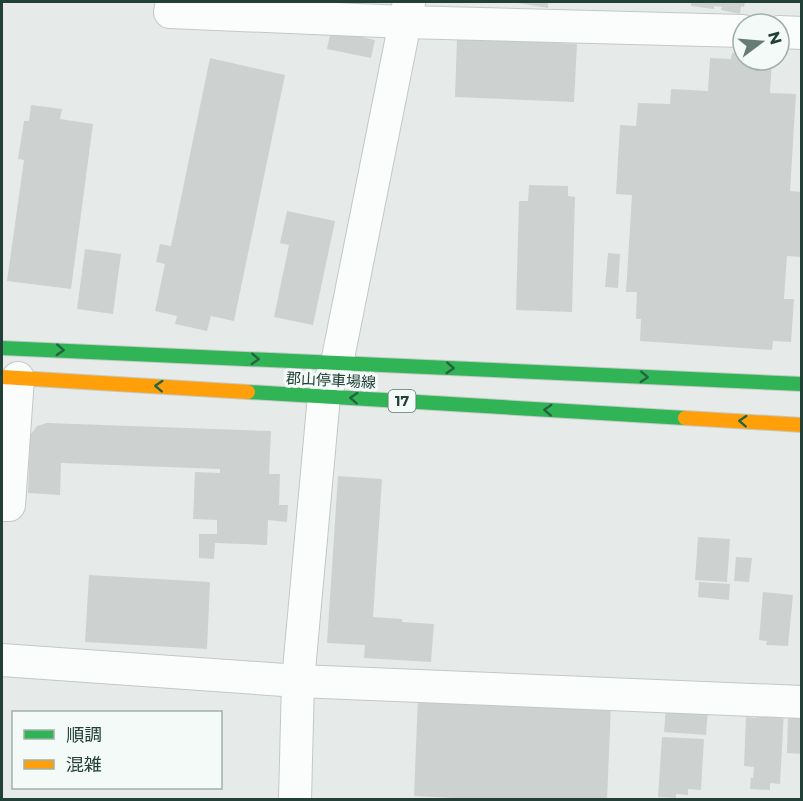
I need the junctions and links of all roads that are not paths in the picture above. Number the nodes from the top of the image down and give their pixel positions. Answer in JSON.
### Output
{"nodes":[{"id":1,"x":172,"y":2,"type":"edge"},
{"id":2,"x":407,"y":12,"type":"edge"},
{"id":3,"x":655,"y":15,"type":"edge"},
{"id":4,"x":731,"y":29,"type":"edge"},
{"id":5,"x":2,"y":348,"type":"edge"},
{"id":6,"x":336,"y":363,"type":"junction"},
{"id":7,"x":10,"y":377,"type":"edge"},
{"id":8,"x":801,"y":384,"type":"edge"},
{"id":9,"x":324,"y":396,"type":"junction"},
{"id":10,"x":801,"y":425,"type":"edge"},
{"id":11,"x":2,"y":505,"type":"edge"},
{"id":12,"x":2,"y":660,"type":"edge"},
{"id":13,"x":298,"y":681,"type":"junction"},
{"id":14,"x":801,"y":702,"type":"edge"},
{"id":15,"x":295,"y":800,"type":"edge"}],
"edges":[{"from":1,"to":2,"type":"street"},
{"from":2,"to":3,"type":"street"},
{"from":2,"to":6,"type":"street"},
{"from":3,"to":4,"type":"street"},
{"from":5,"to":6,"type":"main road","name":"郡山停車場線","one_way":true},
{"from":6,"to":8,"type":"main road","name":"郡山停車場線","one_way":true},
{"from":6,"to":9,"type":"street"},
{"from":9,"to":7,"type":"main road","name":"郡山停車場線","number":"17","one_way":true},
{"from":7,"to":11,"type":"street"},
{"from":10,"to":9,"type":"main road","name":"郡山停車場線","number":"17","one_way":true},
{"from":9,"to":13,"type":"street"},
{"from":12,"to":13,"type":"street"},
{"from":13,"to":14,"type":"street"},
{"from":13,"to":15,"type":"street"}]}
